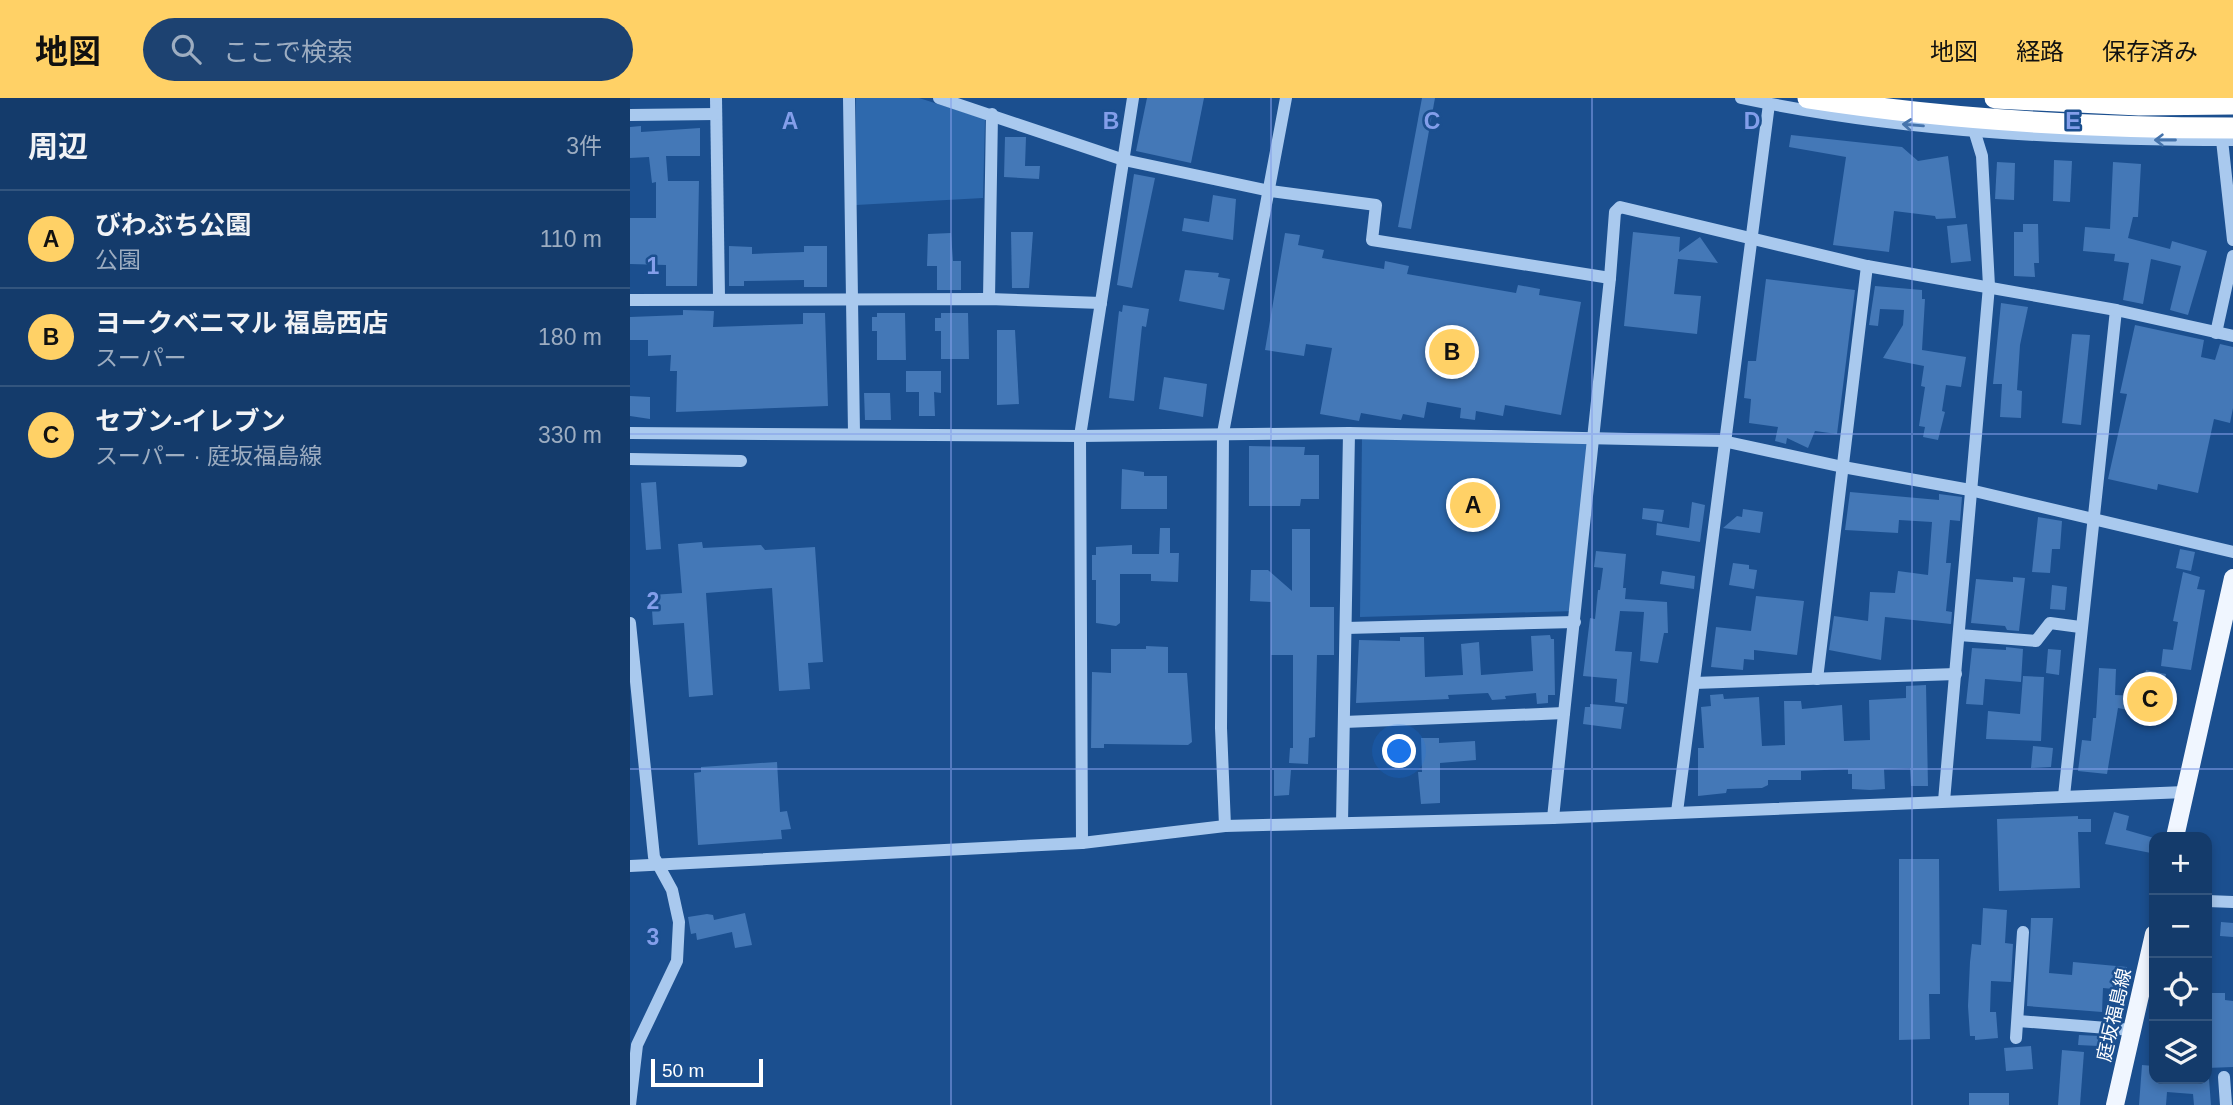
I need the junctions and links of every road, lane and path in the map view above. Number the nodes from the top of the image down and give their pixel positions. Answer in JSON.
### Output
{"nodes":[{"id":1,"x":716,"y":98,"type":"edge"},
{"id":2,"x":849,"y":98,"type":"edge"},
{"id":3,"x":939,"y":98,"type":"edge"},
{"id":4,"x":1133,"y":98,"type":"edge"},
{"id":5,"x":1286,"y":98,"type":"edge"},
{"id":6,"x":1741,"y":98,"type":"edge"},
{"id":7,"x":1808,"y":98,"type":"edge"},
{"id":8,"x":1995,"y":98,"type":"edge"},
{"id":9,"x":1769,"y":104,"type":"junction"},
{"id":10,"x":2233,"y":104,"type":"edge"},
{"id":11,"x":716,"y":114,"type":"junction"},
{"id":12,"x":992,"y":114,"type":"junction"},
{"id":13,"x":630,"y":115,"type":"edge"},
{"id":14,"x":1974,"y":130,"type":"junction"},
{"id":15,"x":2229,"y":136,"type":"edge"},
{"id":16,"x":1124,"y":160,"type":"junction"},
{"id":17,"x":1270,"y":191,"type":"junction"},
{"id":18,"x":1751,"y":238,"type":"junction"},
{"id":19,"x":2233,"y":240,"type":"edge"},
{"id":20,"x":2233,"y":256,"type":"edge"},
{"id":21,"x":1867,"y":266,"type":"junction"},
{"id":22,"x":1610,"y":278,"type":"junction"},
{"id":23,"x":1989,"y":286,"type":"junction"},
{"id":24,"x":719,"y":297,"type":"junction"},
{"id":25,"x":851,"y":298,"type":"junction"},
{"id":26,"x":989,"y":299,"type":"junction"},
{"id":27,"x":630,"y":300,"type":"edge"},
{"id":28,"x":1101,"y":303,"type":"junction"},
{"id":29,"x":2116,"y":310,"type":"junction"},
{"id":30,"x":2216,"y":333,"type":"junction"},
{"id":31,"x":2233,"y":336,"type":"edge"},
{"id":32,"x":630,"y":433,"type":"edge"},
{"id":33,"x":854,"y":433,"type":"junction"},
{"id":34,"x":1223,"y":433,"type":"junction"},
{"id":35,"x":1349,"y":433,"type":"junction"},
{"id":36,"x":1080,"y":436,"type":"junction"},
{"id":37,"x":1593,"y":436,"type":"junction"},
{"id":38,"x":1723,"y":441,"type":"junction"},
{"id":39,"x":630,"y":459,"type":"edge"},
{"id":40,"x":741,"y":461,"type":"dead end"},
{"id":41,"x":1843,"y":467,"type":"junction"},
{"id":42,"x":1970,"y":490,"type":"junction"},
{"id":43,"x":2091,"y":517,"type":"junction"},
{"id":44,"x":2233,"y":552,"type":"edge"},
{"id":45,"x":2233,"y":578,"type":"edge"},
{"id":46,"x":1575,"y":622,"type":"junction"},
{"id":47,"x":630,"y":623,"type":"edge"},
{"id":48,"x":2080,"y":627,"type":"junction"},
{"id":49,"x":1346,"y":628,"type":"junction"},
{"id":50,"x":1959,"y":635,"type":"junction"},
{"id":51,"x":631,"y":646,"type":"edge"},
{"id":52,"x":1956,"y":674,"type":"junction"},
{"id":53,"x":1817,"y":679,"type":"junction"},
{"id":54,"x":1694,"y":683,"type":"junction"},
{"id":55,"x":1564,"y":713,"type":"junction"},
{"id":56,"x":1344,"y":722,"type":"junction"},
{"id":57,"x":2185,"y":792,"type":"junction"},
{"id":58,"x":2063,"y":796,"type":"junction"},
{"id":59,"x":1944,"y":801,"type":"junction"},
{"id":60,"x":1677,"y":812,"type":"junction"},
{"id":61,"x":1553,"y":818,"type":"junction"},
{"id":62,"x":1342,"y":823,"type":"junction"},
{"id":63,"x":1225,"y":826,"type":"junction"},
{"id":64,"x":2176,"y":832,"type":"edge"},
{"id":65,"x":1082,"y":843,"type":"junction"},
{"id":66,"x":659,"y":865,"type":"junction"},
{"id":67,"x":630,"y":866,"type":"edge"},
{"id":68,"x":2212,"y":901,"type":"edge"},
{"id":69,"x":2233,"y":902,"type":"edge"},
{"id":70,"x":2022,"y":932,"type":"dead end"},
{"id":71,"x":2149,"y":956,"type":"edge"},
{"id":72,"x":2018,"y":1021,"type":"junction"},
{"id":73,"x":2132,"y":1030,"type":"junction"},
{"id":74,"x":2016,"y":1038,"type":"dead end"},
{"id":75,"x":2224,"y":1077,"type":"dead end"},
{"id":76,"x":630,"y":1105,"type":"edge"},
{"id":77,"x":2115,"y":1105,"type":"edge"},
{"id":78,"x":2226,"y":1105,"type":"edge"}],
"edges":[{"from":1,"to":11,"type":"street"},
{"from":2,"to":25,"type":"street"},
{"from":3,"to":12,"type":"street"},
{"from":4,"to":16,"type":"street"},
{"from":5,"to":17,"type":"street"},
{"from":6,"to":9,"type":"street"},
{"from":7,"to":15,"type":"highway"},
{"from":8,"to":10,"type":"highway"},
{"from":14,"to":9,"type":"street","one_way":true},
{"from":9,"to":18,"type":"street"},
{"from":11,"to":13,"type":"street"},
{"from":11,"to":24,"type":"street"},
{"from":12,"to":16,"type":"street"},
{"from":12,"to":26,"type":"street"},
{"from":15,"to":14,"type":"street","one_way":true},
{"from":14,"to":23,"type":"street"},
{"from":15,"to":19,"type":"street"},
{"from":16,"to":17,"type":"street"},
{"from":16,"to":28,"type":"street"},
{"from":17,"to":22,"type":"street"},
{"from":17,"to":34,"type":"street"},
{"from":18,"to":21,"type":"street"},
{"from":18,"to":22,"type":"street"},
{"from":18,"to":38,"type":"street"},
{"from":20,"to":30,"type":"street"},
{"from":21,"to":23,"type":"street"},
{"from":21,"to":41,"type":"street"},
{"from":22,"to":37,"type":"street"},
{"from":23,"to":29,"type":"street"},
{"from":23,"to":42,"type":"street"},
{"from":24,"to":25,"type":"street"},
{"from":24,"to":27,"type":"street"},
{"from":25,"to":26,"type":"street"},
{"from":25,"to":33,"type":"street"},
{"from":26,"to":28,"type":"street"},
{"from":28,"to":36,"type":"street"},
{"from":29,"to":30,"type":"street"},
{"from":29,"to":43,"type":"street"},
{"from":30,"to":31,"type":"street"},
{"from":32,"to":33,"type":"street"},
{"from":33,"to":36,"type":"street"},
{"from":34,"to":35,"type":"street"},
{"from":34,"to":36,"type":"street"},
{"from":34,"to":63,"type":"street"},
{"from":35,"to":37,"type":"street"},
{"from":35,"to":49,"type":"street"},
{"from":36,"to":65,"type":"street"},
{"from":37,"to":38,"type":"street"},
{"from":37,"to":46,"type":"street"},
{"from":38,"to":41,"type":"street"},
{"from":38,"to":54,"type":"street"},
{"from":39,"to":40,"type":"street"},
{"from":41,"to":42,"type":"street"},
{"from":41,"to":53,"type":"street"},
{"from":42,"to":43,"type":"street"},
{"from":42,"to":50,"type":"street"},
{"from":43,"to":44,"type":"street"},
{"from":43,"to":48,"type":"street"},
{"from":45,"to":57,"type":"main road"},
{"from":46,"to":49,"type":"street"},
{"from":46,"to":55,"type":"street"},
{"from":47,"to":51,"type":"street"},
{"from":48,"to":50,"type":"street"},
{"from":48,"to":58,"type":"street"},
{"from":49,"to":56,"type":"street"},
{"from":50,"to":52,"type":"street"},
{"from":51,"to":66,"type":"street"},
{"from":52,"to":53,"type":"street"},
{"from":52,"to":59,"type":"street"},
{"from":53,"to":54,"type":"street"},
{"from":54,"to":60,"type":"street"},
{"from":55,"to":56,"type":"street"},
{"from":55,"to":61,"type":"street"},
{"from":56,"to":62,"type":"street"},
{"from":57,"to":58,"type":"street"},
{"from":57,"to":64,"type":"main road"},
{"from":58,"to":59,"type":"street"},
{"from":59,"to":60,"type":"street"},
{"from":60,"to":61,"type":"street"},
{"from":61,"to":62,"type":"street"},
{"from":62,"to":63,"type":"street"},
{"from":63,"to":65,"type":"street"},
{"from":65,"to":66,"type":"street"},
{"from":66,"to":67,"type":"street"},
{"from":66,"to":76,"type":"street"},
{"from":68,"to":69,"type":"street"},
{"from":70,"to":72,"type":"street"},
{"from":71,"to":73,"type":"main road","name":"庭坂福島線"},
{"from":72,"to":73,"type":"street"},
{"from":72,"to":74,"type":"street"},
{"from":73,"to":77,"type":"main road","name":"庭坂福島線"},
{"from":75,"to":78,"type":"street"}]}
